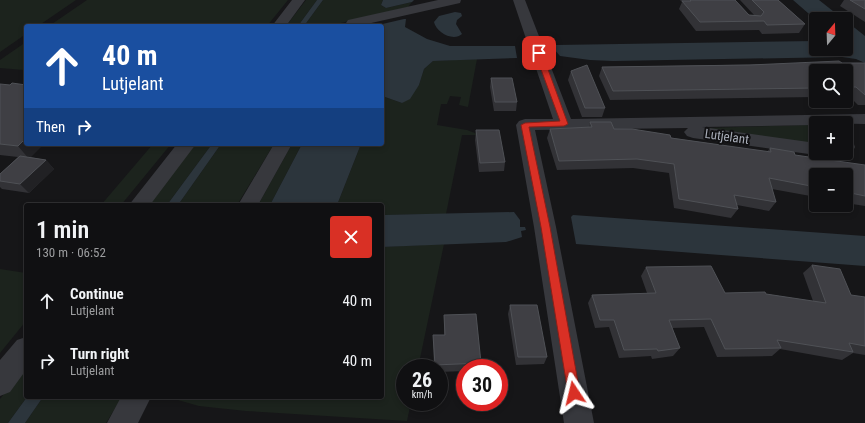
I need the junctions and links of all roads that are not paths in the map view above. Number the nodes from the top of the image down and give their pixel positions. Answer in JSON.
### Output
{"nodes":[{"id":1,"x":299,"y":0,"type":"edge"},
{"id":2,"x":455,"y":0,"type":"edge"},
{"id":3,"x":518,"y":0,"type":"edge"},
{"id":4,"x":281,"y":24,"type":"edge"},
{"id":5,"x":352,"y":24,"type":"edge"},
{"id":6,"x":865,"y":118,"type":"edge"},
{"id":7,"x":853,"y":119,"type":"edge"},
{"id":8,"x":809,"y":121,"type":"edge"},
{"id":9,"x":639,"y":122,"type":"junction"},
{"id":10,"x":564,"y":124,"type":"junction"},
{"id":11,"x":185,"y":146,"type":"edge"},
{"id":12,"x":282,"y":146,"type":"edge"},
{"id":13,"x":809,"y":148,"type":"edge"},
{"id":14,"x":141,"y":203,"type":"edge"},
{"id":15,"x":249,"y":203,"type":"edge"},
{"id":16,"x":24,"y":352,"type":"edge"},
{"id":17,"x":0,"y":382,"type":"edge"},
{"id":18,"x":136,"y":399,"type":"edge"},
{"id":19,"x":122,"y":423,"type":"edge"},
{"id":20,"x":579,"y":423,"type":"edge"}],
"edges":[{"from":1,"to":4,"type":"street"},
{"from":2,"to":5,"type":"street"},
{"from":3,"to":10,"type":"street"},
{"from":6,"to":7,"type":"street","name":"Lutjelant"},
{"from":8,"to":9,"type":"street","name":"Lutjelant"},
{"from":9,"to":10,"type":"street","name":"Lutjelant"},
{"from":9,"to":13,"type":"street","name":"Lutjelant"},
{"from":10,"to":20,"type":"street","name":"Lutjelant"},
{"from":11,"to":14,"type":"street"},
{"from":12,"to":15,"type":"street"},
{"from":16,"to":17,"type":"street"},
{"from":18,"to":19,"type":"street"}]}
